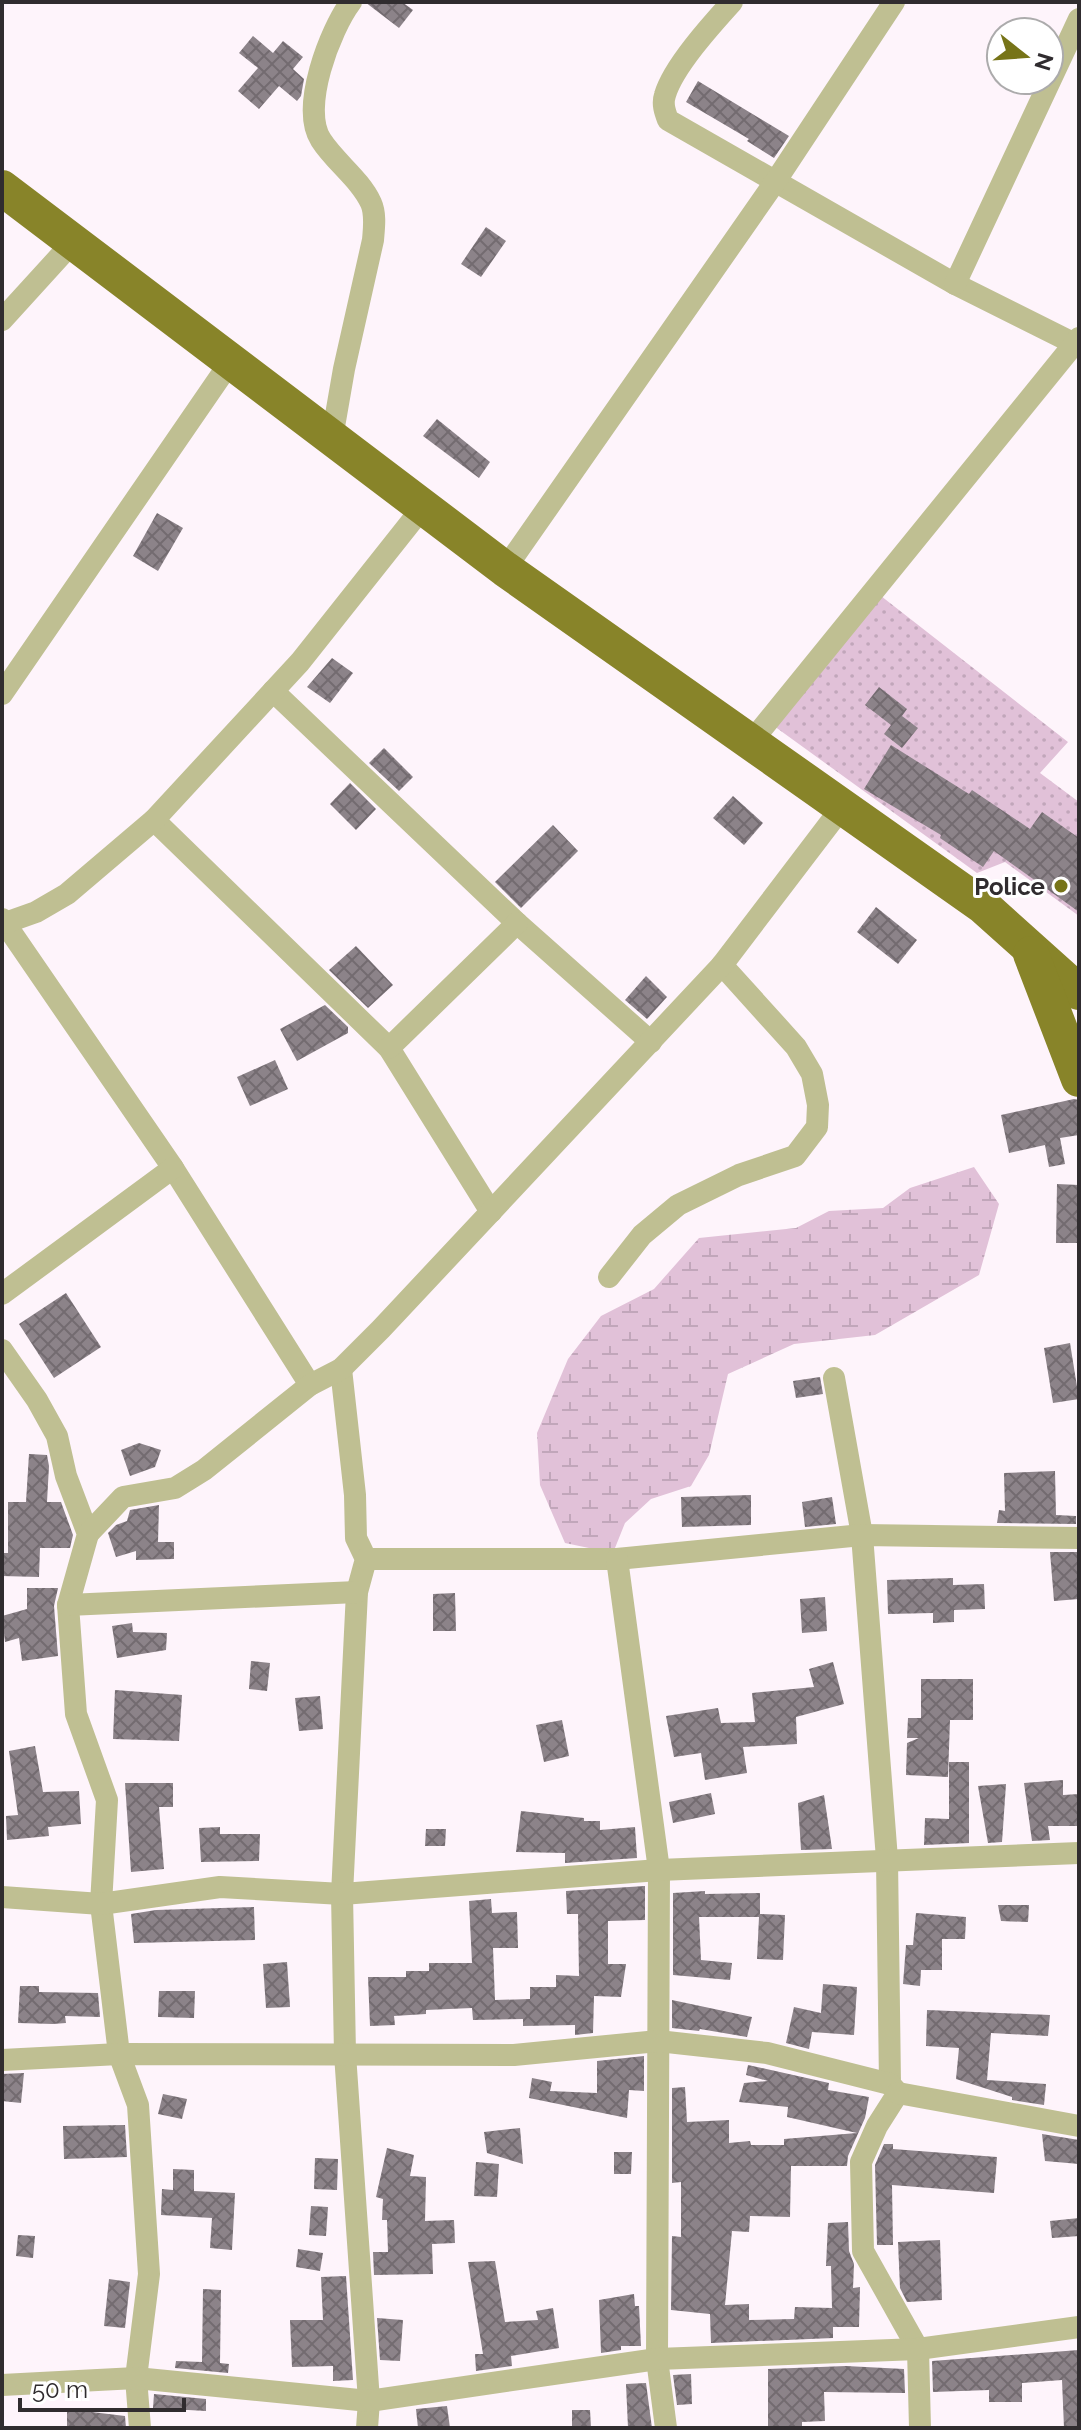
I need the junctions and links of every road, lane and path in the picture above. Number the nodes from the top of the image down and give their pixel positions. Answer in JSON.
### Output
{"nodes":[{"id":1,"x":351,"y":2,"type":"edge"},
{"id":2,"x":732,"y":2,"type":"edge"},
{"id":3,"x":894,"y":2,"type":"edge"},
{"id":4,"x":1079,"y":19,"type":"edge"},
{"id":5,"x":775,"y":182,"type":"junction"},
{"id":6,"x":2,"y":188,"type":"edge"},
{"id":7,"x":73,"y":242,"type":"junction"},
{"id":8,"x":955,"y":284,"type":"junction"},
{"id":9,"x":2,"y":320,"type":"edge"},
{"id":10,"x":1078,"y":342,"type":"edge"},
{"id":11,"x":231,"y":361,"type":"junction"},
{"id":12,"x":332,"y":438,"type":"junction"},
{"id":13,"x":423,"y":507,"type":"junction"},
{"id":14,"x":505,"y":569,"type":"junction"},
{"id":15,"x":273,"y":691,"type":"junction"},
{"id":16,"x":2,"y":694,"type":"edge"},
{"id":17,"x":751,"y":742,"type":"junction"},
{"id":18,"x":843,"y":806,"type":"junction"},
{"id":19,"x":154,"y":820,"type":"junction"},
{"id":20,"x":3,"y":921,"type":"edge"},
{"id":21,"x":517,"y":923,"type":"junction"},
{"id":22,"x":1030,"y":950,"type":"junction"},
{"id":23,"x":722,"y":965,"type":"junction"},
{"id":24,"x":1079,"y":992,"type":"edge"},
{"id":25,"x":651,"y":1042,"type":"junction"},
{"id":26,"x":389,"y":1048,"type":"junction"},
{"id":27,"x":1076,"y":1058,"type":"edge"},
{"id":28,"x":173,"y":1168,"type":"junction"},
{"id":29,"x":491,"y":1212,"type":"junction"},
{"id":30,"x":609,"y":1277,"type":"dead end"},
{"id":31,"x":2,"y":1294,"type":"edge"},
{"id":32,"x":2,"y":1350,"type":"edge"},
{"id":33,"x":341,"y":1369,"type":"junction"},
{"id":34,"x":834,"y":1378,"type":"dead end"},
{"id":35,"x":310,"y":1385,"type":"junction"},
{"id":36,"x":88,"y":1534,"type":"junction"},
{"id":37,"x":862,"y":1535,"type":"junction"},
{"id":38,"x":1079,"y":1538,"type":"edge"},
{"id":39,"x":366,"y":1559,"type":"junction"},
{"id":40,"x":617,"y":1559,"type":"junction"},
{"id":41,"x":357,"y":1592,"type":"junction"},
{"id":42,"x":68,"y":1605,"type":"junction"},
{"id":43,"x":1079,"y":1853,"type":"edge"},
{"id":44,"x":887,"y":1859,"type":"junction"},
{"id":45,"x":659,"y":1870,"type":"junction"},
{"id":46,"x":342,"y":1894,"type":"junction"},
{"id":47,"x":2,"y":1897,"type":"edge"},
{"id":48,"x":101,"y":1904,"type":"junction"},
{"id":49,"x":658,"y":2041,"type":"junction"},
{"id":50,"x":119,"y":2054,"type":"junction"},
{"id":51,"x":345,"y":2054,"type":"junction"},
{"id":52,"x":2,"y":2060,"type":"edge"},
{"id":53,"x":894,"y":2089,"type":"junction"},
{"id":54,"x":1079,"y":2126,"type":"edge"},
{"id":55,"x":1079,"y":2327,"type":"edge"},
{"id":56,"x":918,"y":2349,"type":"junction"},
{"id":57,"x":657,"y":2359,"type":"junction"},
{"id":58,"x":136,"y":2378,"type":"junction"},
{"id":59,"x":2,"y":2385,"type":"edge"},
{"id":60,"x":369,"y":2401,"type":"junction"},
{"id":61,"x":140,"y":2428,"type":"edge"},
{"id":62,"x":367,"y":2428,"type":"edge"},
{"id":63,"x":666,"y":2428,"type":"edge"},
{"id":64,"x":920,"y":2428,"type":"edge"}],
"edges":[{"from":1,"to":12,"type":"street"},
{"from":2,"to":5,"type":"street"},
{"from":3,"to":5,"type":"street"},
{"from":4,"to":8,"type":"street"},
{"from":5,"to":8,"type":"street"},
{"from":5,"to":14,"type":"street"},
{"from":6,"to":7,"type":"highway"},
{"from":7,"to":9,"type":"street"},
{"from":7,"to":11,"type":"highway"},
{"from":8,"to":10,"type":"street"},
{"from":10,"to":17,"type":"street"},
{"from":11,"to":12,"type":"highway"},
{"from":11,"to":16,"type":"street"},
{"from":12,"to":13,"type":"highway"},
{"from":13,"to":14,"type":"highway"},
{"from":13,"to":15,"type":"street"},
{"from":14,"to":17,"type":"highway"},
{"from":15,"to":19,"type":"street"},
{"from":15,"to":21,"type":"street"},
{"from":17,"to":18,"type":"highway"},
{"from":18,"to":22,"type":"highway"},
{"from":18,"to":23,"type":"street"},
{"from":19,"to":20,"type":"street"},
{"from":19,"to":26,"type":"street"},
{"from":20,"to":28,"type":"street"},
{"from":21,"to":25,"type":"street"},
{"from":21,"to":26,"type":"street"},
{"from":22,"to":24,"type":"highway"},
{"from":22,"to":27,"type":"highway"},
{"from":23,"to":25,"type":"street"},
{"from":23,"to":30,"type":"street"},
{"from":25,"to":29,"type":"street"},
{"from":26,"to":29,"type":"street"},
{"from":28,"to":31,"type":"street"},
{"from":28,"to":35,"type":"street"},
{"from":29,"to":33,"type":"street"},
{"from":32,"to":36,"type":"street"},
{"from":33,"to":35,"type":"street"},
{"from":33,"to":39,"type":"street"},
{"from":34,"to":37,"type":"street"},
{"from":35,"to":36,"type":"street"},
{"from":36,"to":42,"type":"street"},
{"from":37,"to":38,"type":"street"},
{"from":37,"to":40,"type":"street"},
{"from":37,"to":44,"type":"street"},
{"from":39,"to":40,"type":"street"},
{"from":39,"to":41,"type":"street"},
{"from":40,"to":45,"type":"street"},
{"from":41,"to":42,"type":"street"},
{"from":41,"to":46,"type":"street"},
{"from":42,"to":48,"type":"street"},
{"from":43,"to":44,"type":"street"},
{"from":44,"to":45,"type":"street"},
{"from":44,"to":53,"type":"street"},
{"from":45,"to":46,"type":"street"},
{"from":45,"to":49,"type":"street"},
{"from":46,"to":48,"type":"street"},
{"from":46,"to":51,"type":"street"},
{"from":47,"to":48,"type":"street"},
{"from":48,"to":50,"type":"street"},
{"from":49,"to":51,"type":"street"},
{"from":49,"to":53,"type":"street"},
{"from":49,"to":57,"type":"street"},
{"from":50,"to":51,"type":"street"},
{"from":50,"to":52,"type":"street"},
{"from":50,"to":58,"type":"street"},
{"from":51,"to":60,"type":"street"},
{"from":53,"to":54,"type":"street"},
{"from":53,"to":56,"type":"street"},
{"from":55,"to":56,"type":"street"},
{"from":56,"to":57,"type":"street"},
{"from":56,"to":64,"type":"street"},
{"from":57,"to":60,"type":"street"},
{"from":57,"to":63,"type":"street"},
{"from":58,"to":59,"type":"street"},
{"from":58,"to":60,"type":"street"},
{"from":58,"to":61,"type":"street"},
{"from":60,"to":62,"type":"street"}]}
